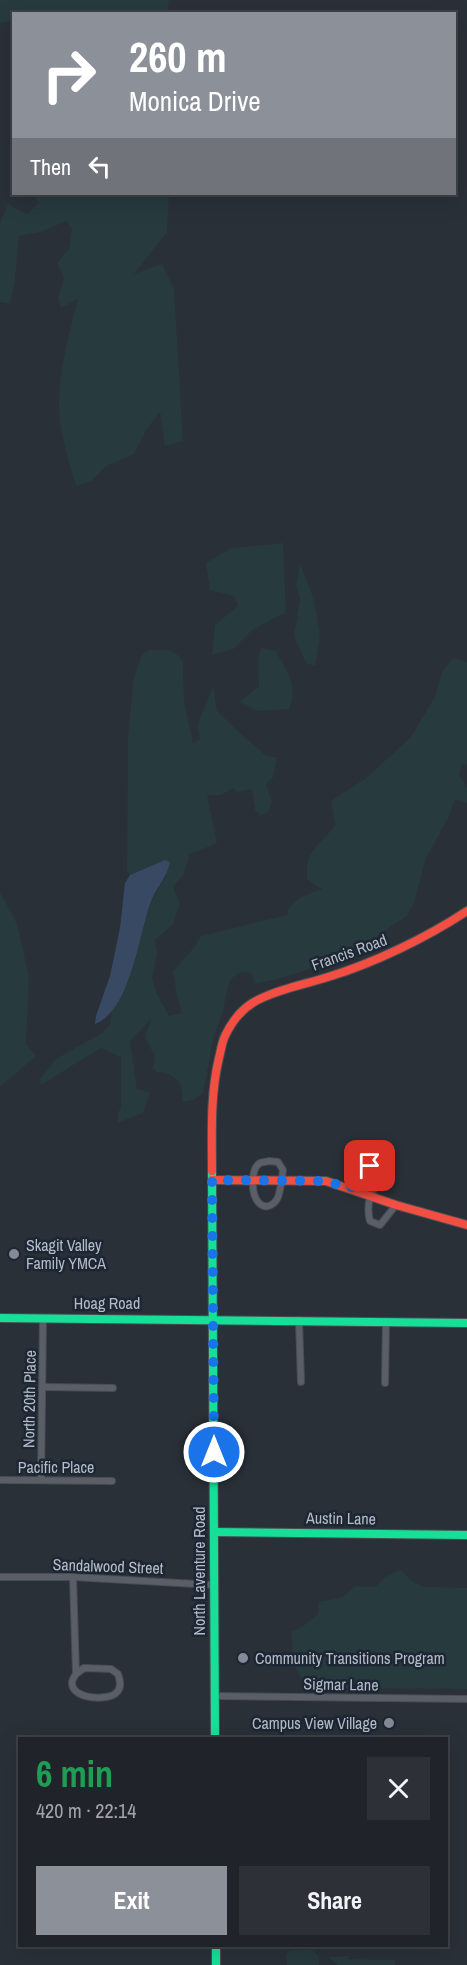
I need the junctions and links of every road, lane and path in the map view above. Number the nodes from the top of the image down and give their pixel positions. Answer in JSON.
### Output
{"nodes":[{"id":1,"x":467,"y":911,"type":"edge"},
{"id":2,"x":239,"y":1013,"type":"joint"},
{"id":3,"x":212,"y":1180,"type":"junction"},
{"id":4,"x":252,"y":1180,"type":"junction"},
{"id":5,"x":281,"y":1181,"type":"junction"},
{"id":6,"x":351,"y":1189,"type":"junction"},
{"id":7,"x":370,"y":1196,"type":"junction"},
{"id":8,"x":396,"y":1205,"type":"junction"},
{"id":9,"x":467,"y":1225,"type":"edge"},
{"id":10,"x":0,"y":1318,"type":"edge"},
{"id":11,"x":43,"y":1318,"type":"junction"},
{"id":12,"x":214,"y":1319,"type":"junction"},
{"id":13,"x":299,"y":1320,"type":"junction"},
{"id":14,"x":386,"y":1322,"type":"junction"},
{"id":15,"x":467,"y":1323,"type":"edge"},
{"id":16,"x":301,"y":1382,"type":"dead end"},
{"id":17,"x":385,"y":1383,"type":"dead end"},
{"id":18,"x":43,"y":1387,"type":"junction"},
{"id":19,"x":113,"y":1388,"type":"dead end"},
{"id":20,"x":0,"y":1480,"type":"edge"},
{"id":21,"x":41,"y":1480,"type":"junction"},
{"id":22,"x":112,"y":1481,"type":"dead end"},
{"id":23,"x":214,"y":1532,"type":"junction"},
{"id":24,"x":467,"y":1535,"type":"edge"},
{"id":25,"x":0,"y":1576,"type":"edge"},
{"id":26,"x":73,"y":1577,"type":"junction"},
{"id":27,"x":214,"y":1585,"type":"junction"},
{"id":28,"x":76,"y":1674,"type":"junction"},
{"id":29,"x":215,"y":1696,"type":"junction"},
{"id":30,"x":467,"y":1699,"type":"edge"},
{"id":31,"x":215,"y":1737,"type":"edge"},
{"id":32,"x":216,"y":1947,"type":"edge"},
{"id":33,"x":216,"y":1965,"type":"edge"}],
"edges":[{"from":1,"to":2,"type":"street","name":"Francis Road"},
{"from":2,"to":3,"type":"street","name":"North Laventure Road"},
{"from":3,"to":4,"type":"street"},
{"from":3,"to":12,"type":"street","name":"North Laventure Road"},
{"from":4,"to":5,"type":"street"},
{"from":4,"to":5,"type":"street"},
{"from":4,"to":5,"type":"street"},
{"from":5,"to":6,"type":"street"},
{"from":6,"to":7,"type":"street"},
{"from":6,"to":7,"type":"street"},
{"from":7,"to":8,"type":"street"},
{"from":7,"to":8,"type":"street"},
{"from":8,"to":9,"type":"street"},
{"from":10,"to":11,"type":"street","name":"Hoag Road"},
{"from":11,"to":12,"type":"street","name":"Hoag Road"},
{"from":11,"to":18,"type":"street","name":"North 20th Place"},
{"from":12,"to":13,"type":"street","name":"Hoag Road"},
{"from":12,"to":23,"type":"street","name":"North Laventure Road"},
{"from":13,"to":14,"type":"street","name":"Hoag Road"},
{"from":13,"to":16,"type":"street"},
{"from":14,"to":15,"type":"street","name":"Hoag Road"},
{"from":14,"to":17,"type":"street"},
{"from":18,"to":19,"type":"street"},
{"from":18,"to":21,"type":"street","name":"North 20th Place"},
{"from":20,"to":21,"type":"street","name":"Pacific Place"},
{"from":21,"to":22,"type":"street","name":"Pacific Place"},
{"from":23,"to":24,"type":"street","name":"Austin Lane"},
{"from":23,"to":27,"type":"street","name":"North Laventure Road"},
{"from":25,"to":26,"type":"street","name":"Sandalwood Street"},
{"from":26,"to":27,"type":"street","name":"Sandalwood Street"},
{"from":26,"to":28,"type":"street"},
{"from":27,"to":29,"type":"street","name":"North Laventure Road"},
{"from":28,"to":28,"type":"street"},
{"from":29,"to":30,"type":"street","name":"Sigmar Lane"},
{"from":29,"to":31,"type":"street","name":"North Laventure Road"},
{"from":32,"to":33,"type":"street"}]}
